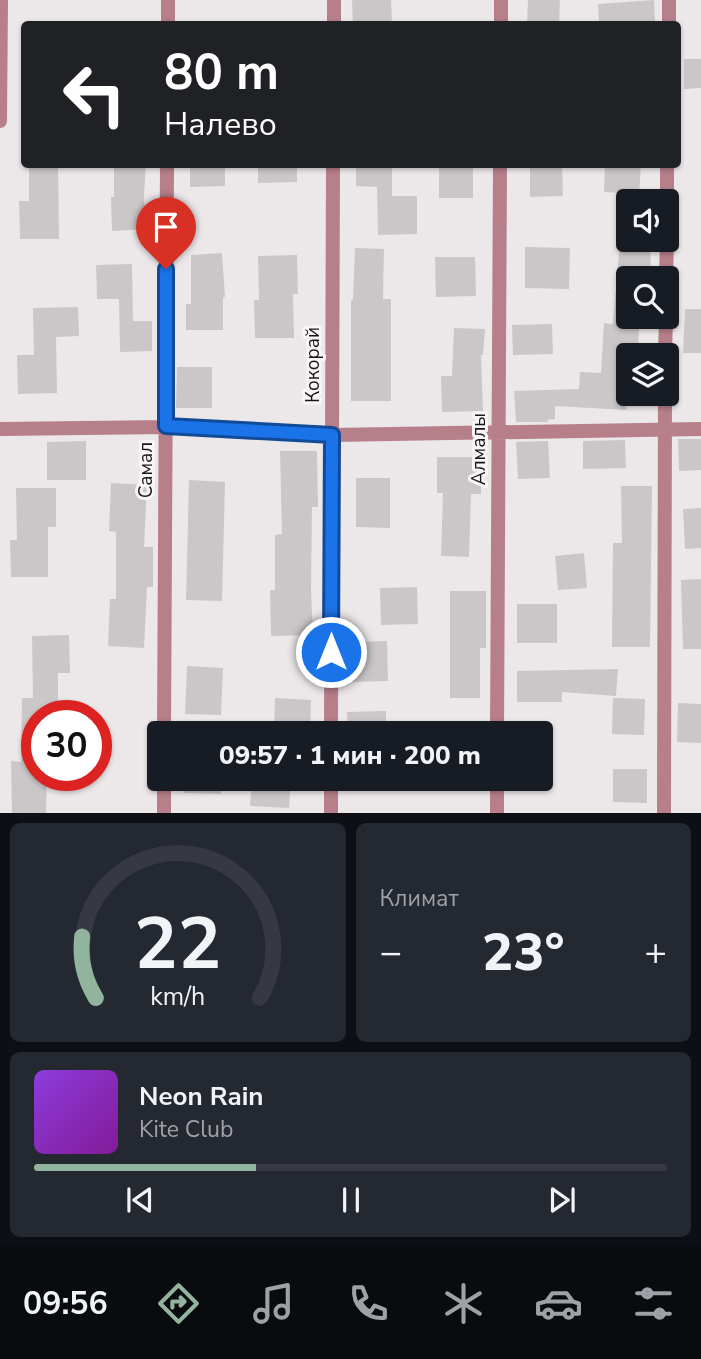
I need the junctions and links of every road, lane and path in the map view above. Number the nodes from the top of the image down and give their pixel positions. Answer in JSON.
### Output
{"nodes":[{"id":1,"x":1,"y":0,"type":"edge"},
{"id":2,"x":168,"y":0,"type":"edge"},
{"id":3,"x":334,"y":0,"type":"edge"},
{"id":4,"x":500,"y":0,"type":"edge"},
{"id":5,"x":669,"y":0,"type":"edge"},
{"id":6,"x":168,"y":21,"type":"edge"},
{"id":7,"x":334,"y":21,"type":"edge"},
{"id":8,"x":500,"y":21,"type":"edge"},
{"id":9,"x":669,"y":21,"type":"edge"},
{"id":10,"x":0,"y":121,"type":"edge"},
{"id":11,"x":167,"y":168,"type":"edge"},
{"id":12,"x":333,"y":168,"type":"edge"},
{"id":13,"x":500,"y":168,"type":"edge"},
{"id":14,"x":667,"y":168,"type":"edge"},
{"id":15,"x":667,"y":189,"type":"edge"},
{"id":16,"x":665,"y":406,"type":"edge"},
{"id":17,"x":166,"y":426,"type":"junction"},
{"id":18,"x":665,"y":428,"type":"junction"},
{"id":19,"x":0,"y":429,"type":"edge"},
{"id":20,"x":701,"y":429,"type":"edge"},
{"id":21,"x":499,"y":432,"type":"junction"},
{"id":22,"x":332,"y":435,"type":"junction"},
{"id":23,"x":164,"y":721,"type":"edge"},
{"id":24,"x":331,"y":721,"type":"edge"},
{"id":25,"x":497,"y":721,"type":"edge"},
{"id":26,"x":164,"y":791,"type":"edge"},
{"id":27,"x":331,"y":791,"type":"edge"},
{"id":28,"x":497,"y":791,"type":"edge"},
{"id":29,"x":164,"y":813,"type":"edge"},
{"id":30,"x":331,"y":813,"type":"edge"},
{"id":31,"x":496,"y":813,"type":"edge"},
{"id":32,"x":664,"y":813,"type":"edge"}],
"edges":[{"from":1,"to":10,"type":"street"},
{"from":2,"to":6,"type":"street"},
{"from":3,"to":7,"type":"street"},
{"from":4,"to":8,"type":"street"},
{"from":5,"to":9,"type":"street"},
{"from":11,"to":17,"type":"street","name":"Самал"},
{"from":12,"to":22,"type":"street","name":"Кокорай"},
{"from":13,"to":21,"type":"street","name":"Алмалы"},
{"from":14,"to":15,"type":"street"},
{"from":16,"to":18,"type":"street"},
{"from":17,"to":19,"type":"street"},
{"from":17,"to":22,"type":"street"},
{"from":17,"to":23,"type":"street","name":"Самал"},
{"from":18,"to":20,"type":"street"},
{"from":18,"to":21,"type":"street"},
{"from":18,"to":32,"type":"street"},
{"from":21,"to":22,"type":"street"},
{"from":21,"to":25,"type":"street","name":"Алмалы"},
{"from":22,"to":24,"type":"street","name":"Кокорай"},
{"from":26,"to":29,"type":"street"},
{"from":27,"to":30,"type":"street"},
{"from":28,"to":31,"type":"street"}]}
